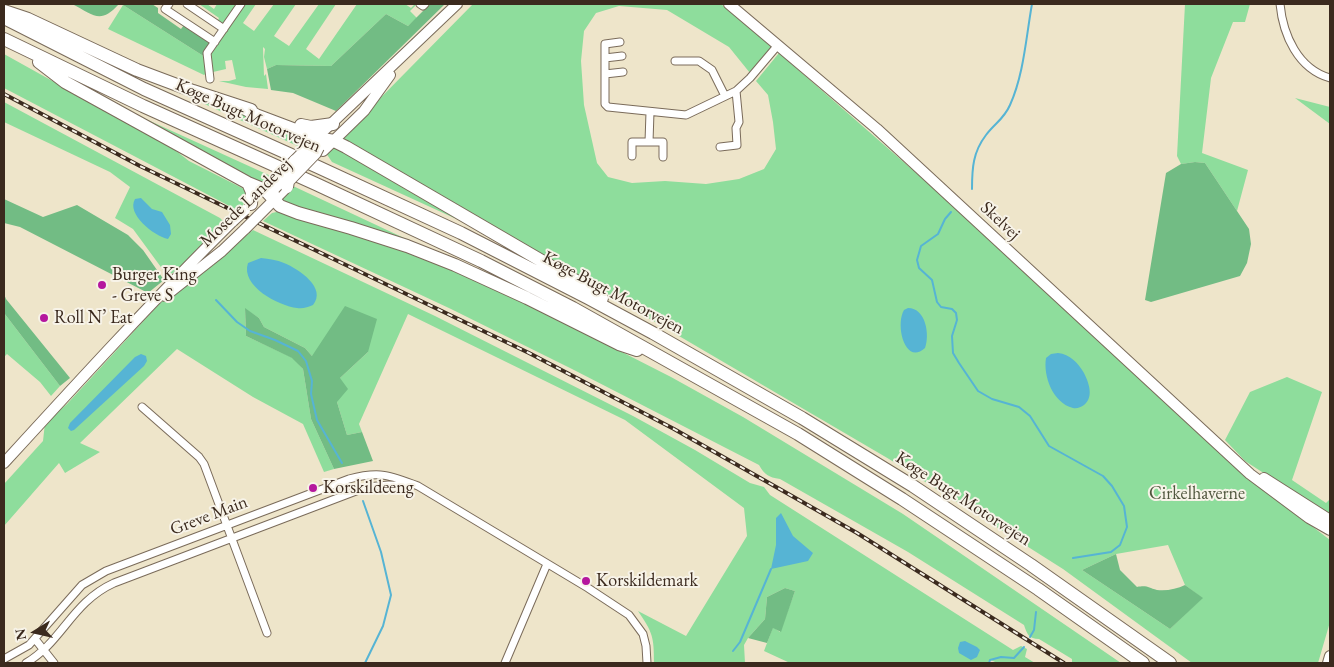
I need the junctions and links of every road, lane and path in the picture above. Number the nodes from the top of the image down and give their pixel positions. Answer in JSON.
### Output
{"nodes":[{"id":1,"x":168,"y":4,"type":"edge"},
{"id":2,"x":187,"y":4,"type":"edge"},
{"id":3,"x":241,"y":4,"type":"edge"},
{"id":4,"x":420,"y":4,"type":"edge"},
{"id":5,"x":425,"y":4,"type":"edge"},
{"id":6,"x":457,"y":4,"type":"edge"},
{"id":7,"x":729,"y":4,"type":"edge"},
{"id":8,"x":1280,"y":4,"type":"edge"},
{"id":9,"x":4,"y":11,"type":"edge"},
{"id":10,"x":4,"y":18,"type":"edge"},
{"id":11,"x":224,"y":29,"type":"junction"},
{"id":12,"x":4,"y":39,"type":"edge"},
{"id":13,"x":215,"y":42,"type":"junction"},
{"id":14,"x":620,"y":42,"type":"dead end"},
{"id":15,"x":778,"y":45,"type":"junction"},
{"id":16,"x":22,"y":49,"type":"junction"},
{"id":17,"x":622,"y":56,"type":"dead end"},
{"id":18,"x":605,"y":58,"type":"junction"},
{"id":19,"x":675,"y":60,"type":"dead end"},
{"id":20,"x":623,"y":72,"type":"dead end"},
{"id":21,"x":605,"y":74,"type":"junction"},
{"id":22,"x":1330,"y":78,"type":"edge"},
{"id":23,"x":210,"y":79,"type":"dead end"},
{"id":24,"x":736,"y":91,"type":"junction"},
{"id":25,"x":725,"y":96,"type":"junction"},
{"id":26,"x":244,"y":108,"type":"junction"},
{"id":27,"x":650,"y":112,"type":"junction"},
{"id":28,"x":336,"y":133,"type":"junction"},
{"id":29,"x":649,"y":142,"type":"junction"},
{"id":30,"x":317,"y":145,"type":"junction"},
{"id":31,"x":720,"y":147,"type":"dead end"},
{"id":32,"x":632,"y":156,"type":"dead end"},
{"id":33,"x":663,"y":156,"type":"dead end"},
{"id":34,"x":295,"y":161,"type":"joint"},
{"id":35,"x":248,"y":183,"type":"junction"},
{"id":36,"x":275,"y":191,"type":"junction"},
{"id":37,"x":248,"y":207,"type":"junction"},
{"id":38,"x":157,"y":300,"type":"junction"},
{"id":39,"x":653,"y":333,"type":"junction"},
{"id":40,"x":662,"y":358,"type":"junction"},
{"id":41,"x":142,"y":407,"type":"dead end"},
{"id":42,"x":4,"y":462,"type":"edge"},
{"id":43,"x":1244,"y":467,"type":"junction"},
{"id":44,"x":418,"y":486,"type":"junction"},
{"id":45,"x":1330,"y":520,"type":"edge"},
{"id":46,"x":226,"y":525,"type":"junction"},
{"id":47,"x":1330,"y":530,"type":"edge"},
{"id":48,"x":232,"y":538,"type":"junction"},
{"id":49,"x":547,"y":564,"type":"junction"},
{"id":50,"x":267,"y":633,"type":"dead end"},
{"id":51,"x":35,"y":639,"type":"junction"},
{"id":52,"x":44,"y":650,"type":"junction"},
{"id":53,"x":1330,"y":656,"type":"edge"},
{"id":54,"x":4,"y":659,"type":"edge"},
{"id":55,"x":26,"y":663,"type":"edge"},
{"id":56,"x":54,"y":663,"type":"edge"},
{"id":57,"x":504,"y":663,"type":"edge"},
{"id":58,"x":648,"y":663,"type":"edge"},
{"id":59,"x":1143,"y":663,"type":"edge"},
{"id":60,"x":1170,"y":663,"type":"edge"},
{"id":61,"x":1328,"y":663,"type":"edge"}],
"edges":[{"from":1,"to":13,"type":"street"},
{"from":2,"to":11,"type":"street"},
{"from":3,"to":11,"type":"street"},
{"from":4,"to":5,"type":"street"},
{"from":6,"to":28,"type":"street"},
{"from":7,"to":15,"type":"street","name":"Skelvej"},
{"from":8,"to":22,"type":"street"},
{"from":9,"to":26,"type":"highway"},
{"from":10,"to":39,"type":"highway","name":"Køge Bugt Motorvejen"},
{"from":11,"to":13,"type":"street"},
{"from":12,"to":16,"type":"highway","name":"Køge Bugt Motorvejen"},
{"from":13,"to":23,"type":"street"},
{"from":14,"to":18,"type":"street"},
{"from":15,"to":24,"type":"street"},
{"from":15,"to":43,"type":"street","name":"Skelvej"},
{"from":16,"to":35,"type":"highway"},
{"from":16,"to":40,"type":"highway","name":"Køge Bugt Motorvejen"},
{"from":17,"to":18,"type":"street"},
{"from":18,"to":21,"type":"street"},
{"from":19,"to":25,"type":"street"},
{"from":20,"to":21,"type":"street"},
{"from":21,"to":27,"type":"street"},
{"from":24,"to":25,"type":"street"},
{"from":24,"to":31,"type":"street"},
{"from":25,"to":27,"type":"street"},
{"from":26,"to":28,"type":"highway"},
{"from":26,"to":30,"type":"highway"},
{"from":27,"to":29,"type":"street"},
{"from":28,"to":30,"type":"highway"},
{"from":28,"to":39,"type":"highway"},
{"from":29,"to":32,"type":"street"},
{"from":29,"to":33,"type":"street"},
{"from":30,"to":34,"type":"street","name":"Mosede Landevej","bridge":true},
{"from":30,"to":36,"type":"highway","bridge":true},
{"from":34,"to":36,"type":"highway","bridge":true},
{"from":35,"to":36,"type":"highway"},
{"from":35,"to":37,"type":"highway"},
{"from":36,"to":37,"type":"street","name":"Mosede Landevej"},
{"from":36,"to":38,"type":"street","name":"Mosede Landevej","bridge":true},
{"from":36,"to":40,"type":"highway"},
{"from":37,"to":38,"type":"street","name":"Mosede Landevej","bridge":true},
{"from":38,"to":42,"type":"street","name":"Mosede Landevej"},
{"from":39,"to":60,"type":"highway","name":"Køge Bugt Motorvejen"},
{"from":40,"to":59,"type":"highway","name":"Køge Bugt Motorvejen"},
{"from":41,"to":46,"type":"street"},
{"from":43,"to":45,"type":"street","name":"Skelvej"},
{"from":43,"to":47,"type":"street","name":"Skelvej"},
{"from":44,"to":46,"type":"street","name":"Greve Main"},
{"from":44,"to":48,"type":"street","name":"Greve Main"},
{"from":44,"to":49,"type":"street","name":"Greve Main"},
{"from":46,"to":48,"type":"street"},
{"from":46,"to":51,"type":"street","name":"Greve Main"},
{"from":48,"to":50,"type":"street","name":"Greve Main"},
{"from":48,"to":52,"type":"street","name":"Greve Main"},
{"from":49,"to":57,"type":"street"},
{"from":49,"to":58,"type":"street","name":"Greve Main"},
{"from":51,"to":52,"type":"street"},
{"from":51,"to":54,"type":"street","name":"Greve Main"},
{"from":52,"to":55,"type":"street","name":"Greve Main"},
{"from":52,"to":56,"type":"street"},
{"from":53,"to":61,"type":"street"}]}
